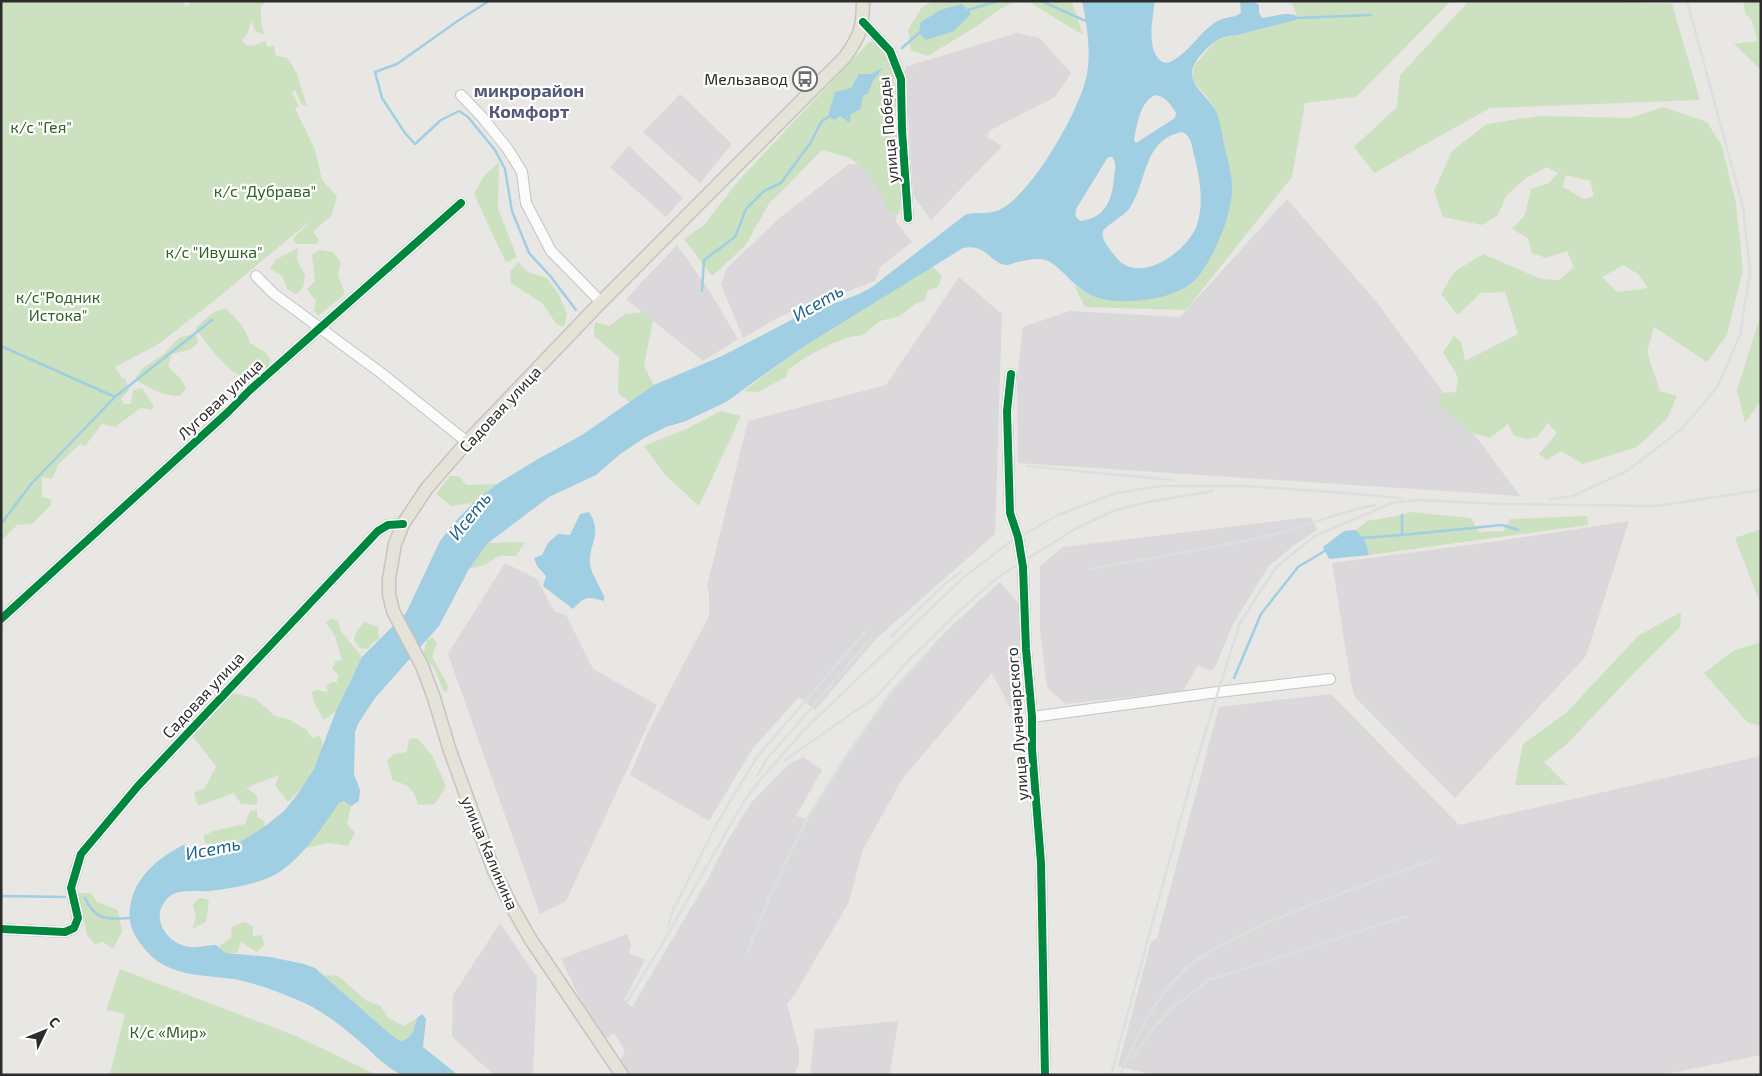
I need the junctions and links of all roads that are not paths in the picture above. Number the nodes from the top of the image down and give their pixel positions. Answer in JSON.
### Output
{"nodes":[{"id":1,"x":863,"y":1,"type":"edge"},
{"id":2,"x":863,"y":22,"type":"junction"},
{"id":3,"x":461,"y":95,"type":"dead end"},
{"id":4,"x":461,"y":203,"type":"dead end"},
{"id":5,"x":908,"y":218,"type":"dead end"},
{"id":6,"x":256,"y":276,"type":"dead end"},
{"id":7,"x":601,"y":302,"type":"junction"},
{"id":8,"x":320,"y":327,"type":"junction"},
{"id":9,"x":1011,"y":374,"type":"dead end"},
{"id":10,"x":467,"y":442,"type":"junction"},
{"id":11,"x":403,"y":524,"type":"junction"},
{"id":12,"x":1,"y":619,"type":"edge"},
{"id":13,"x":1330,"y":679,"type":"dead end"},
{"id":14,"x":1032,"y":717,"type":"junction"},
{"id":15,"x":1,"y":929,"type":"edge"},
{"id":16,"x":622,"y":1075,"type":"edge"},
{"id":17,"x":1045,"y":1075,"type":"edge"}],
"edges":[{"from":1,"to":2,"type":"main road"},
{"from":2,"to":5,"type":"street","name":"улица Победы"},
{"from":2,"to":7,"type":"main road","name":"Садовая улица"},
{"from":3,"to":7,"type":"street"},
{"from":4,"to":8,"type":"street","name":"Луговая улица"},
{"from":6,"to":8,"type":"street"},
{"from":7,"to":10,"type":"main road","name":"Садовая улица"},
{"from":8,"to":10,"type":"street"},
{"from":8,"to":12,"type":"street","name":"Луговая улица"},
{"from":9,"to":14,"type":"street","name":"улица Луначарского"},
{"from":10,"to":11,"type":"main road","name":"Садовая улица"},
{"from":11,"to":15,"type":"street","name":"Садовая улица"},
{"from":11,"to":16,"type":"main road","name":"улица Калинина"},
{"from":13,"to":14,"type":"street"},
{"from":14,"to":17,"type":"street","name":"улица Луначарского"}]}
